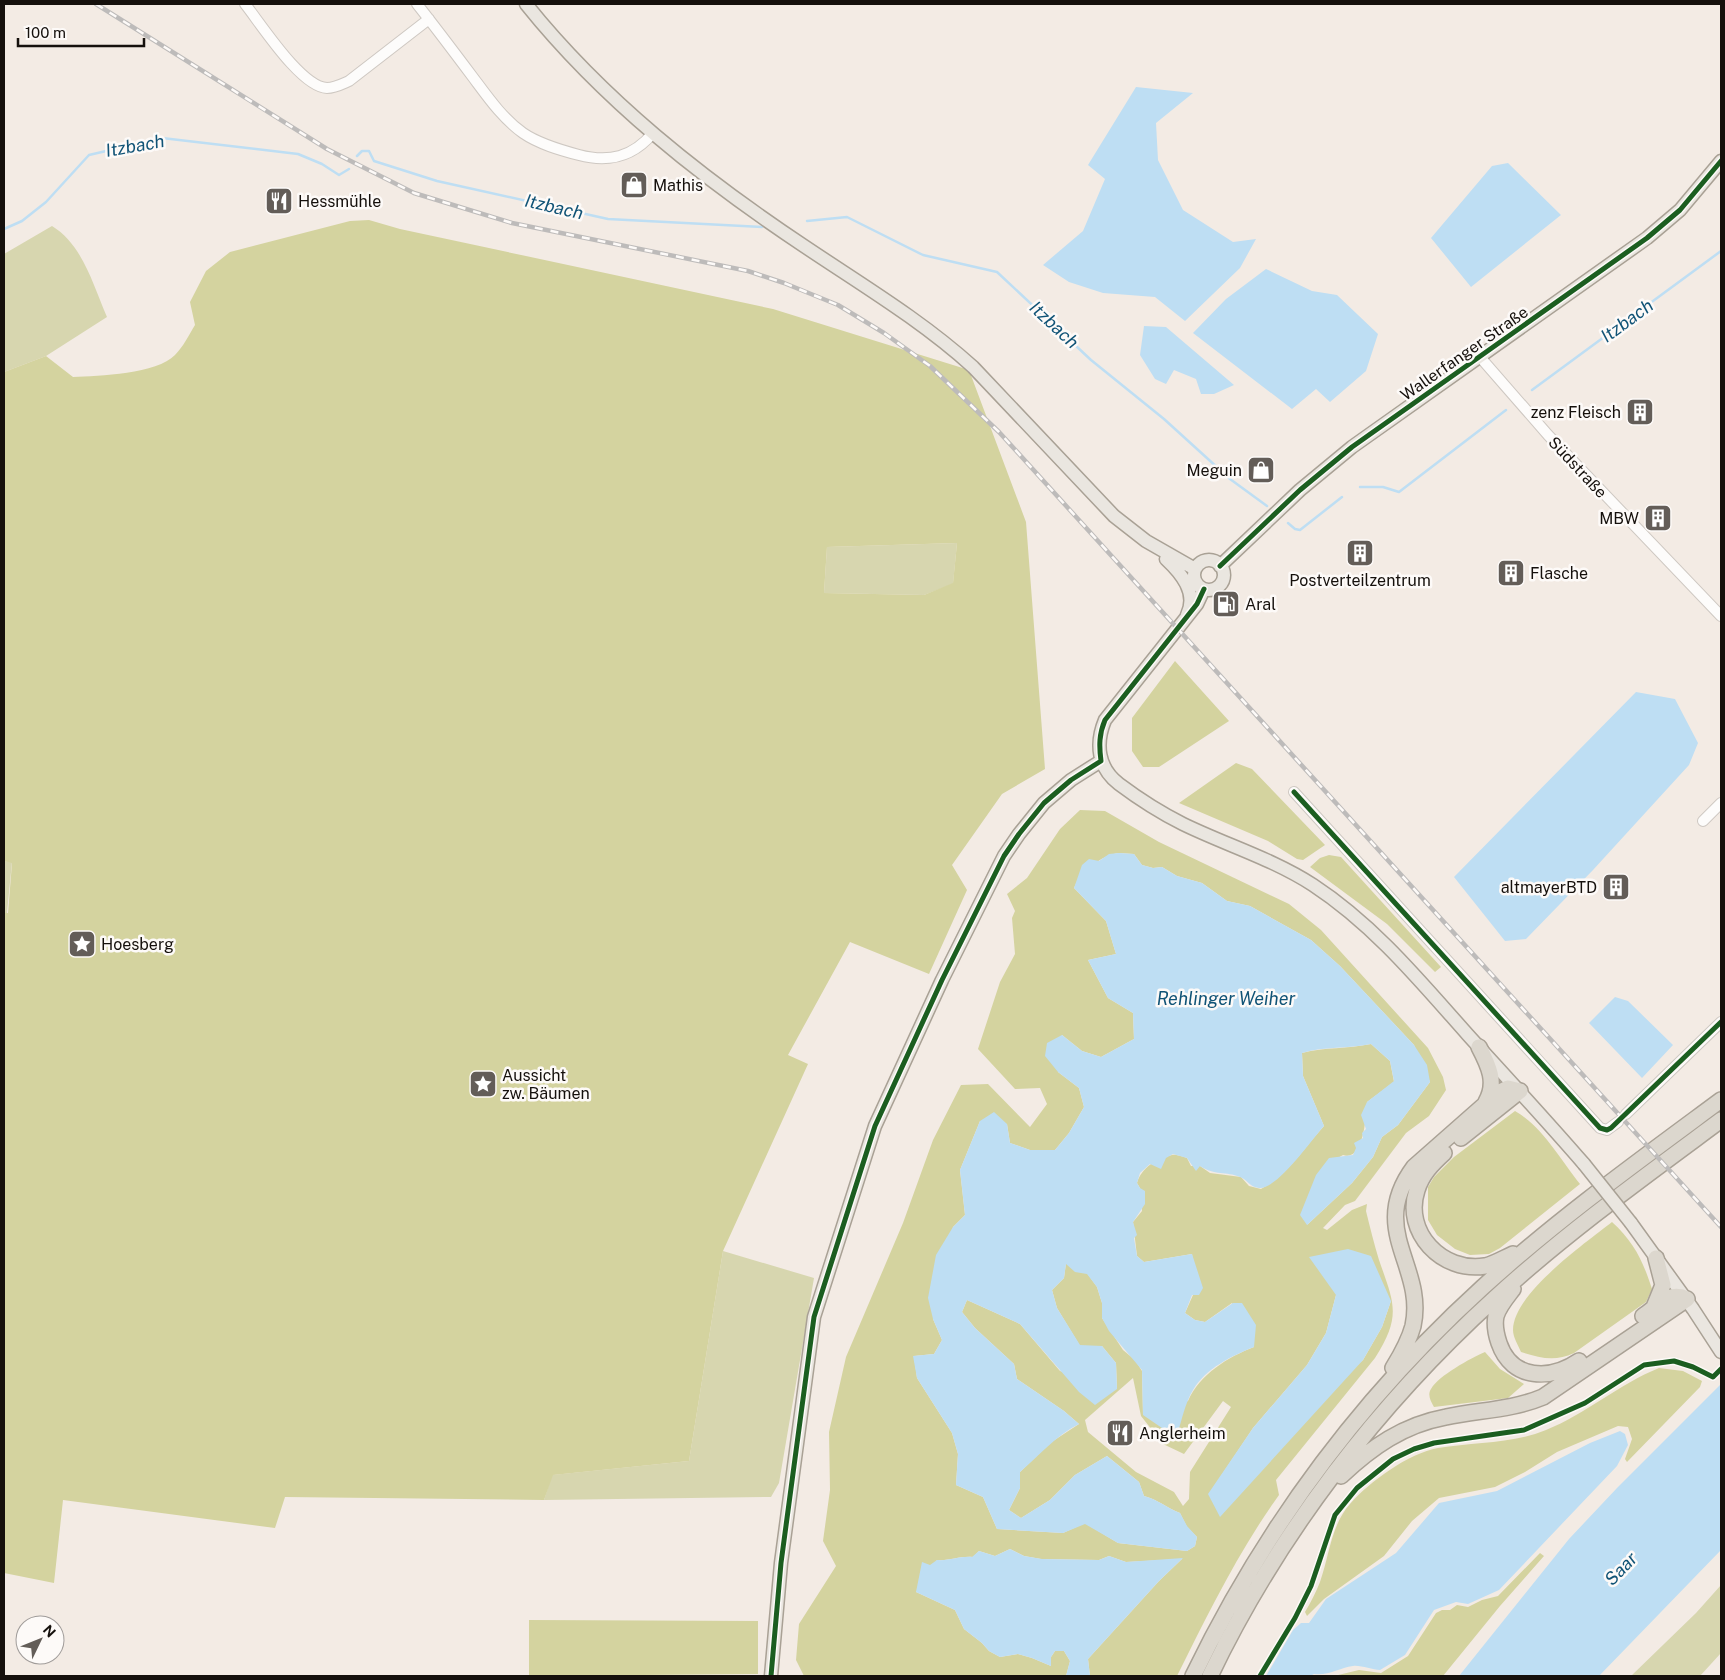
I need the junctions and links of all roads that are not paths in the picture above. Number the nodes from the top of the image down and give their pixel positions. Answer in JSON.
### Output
{"nodes":[{"id":1,"x":245,"y":4,"type":"edge"},
{"id":2,"x":417,"y":4,"type":"edge"},
{"id":3,"x":526,"y":4,"type":"edge"},
{"id":4,"x":429,"y":19,"type":"junction"},
{"id":5,"x":653,"y":133,"type":"junction"},
{"id":6,"x":1721,"y":161,"type":"edge"},
{"id":7,"x":1480,"y":357,"type":"junction"},
{"id":8,"x":1151,"y":545,"type":"junction"},
{"id":9,"x":1220,"y":566,"type":"junction"},
{"id":10,"x":1195,"y":569,"type":"junction"},
{"id":11,"x":1204,"y":588,"type":"junction"},
{"id":12,"x":1721,"y":616,"type":"edge"},
{"id":13,"x":1183,"y":621,"type":"junction"},
{"id":14,"x":1101,"y":761,"type":"junction"},
{"id":15,"x":1294,"y":792,"type":"dead end"},
{"id":16,"x":1721,"y":802,"type":"edge"},
{"id":17,"x":1702,"y":822,"type":"dead end"},
{"id":18,"x":1721,"y":1022,"type":"edge"},
{"id":19,"x":1480,"y":1047,"type":"junction"},
{"id":20,"x":1520,"y":1090,"type":"junction"},
{"id":21,"x":1721,"y":1100,"type":"edge"},
{"id":22,"x":1484,"y":1106,"type":"junction"},
{"id":23,"x":1626,"y":1114,"type":"dead end"},
{"id":24,"x":1721,"y":1120,"type":"edge"},
{"id":25,"x":1618,"y":1122,"type":"dead end"},
{"id":26,"x":1530,"y":1246,"type":"junction"},
{"id":27,"x":1656,"y":1258,"type":"junction"},
{"id":28,"x":1534,"y":1263,"type":"junction"},
{"id":29,"x":1686,"y":1299,"type":"junction"},
{"id":30,"x":1654,"y":1309,"type":"junction"},
{"id":31,"x":1720,"y":1350,"type":"edge"},
{"id":32,"x":1364,"y":1411,"type":"junction"},
{"id":33,"x":1314,"y":1501,"type":"junction"},
{"id":34,"x":771,"y":1676,"type":"edge"},
{"id":35,"x":1193,"y":1676,"type":"edge"},
{"id":36,"x":1210,"y":1676,"type":"edge"}],
"edges":[{"from":1,"to":4,"type":"street"},
{"from":2,"to":4,"type":"street"},
{"from":3,"to":5,"type":"main road"},
{"from":4,"to":5,"type":"street"},
{"from":5,"to":8,"type":"main road"},
{"from":6,"to":7,"type":"main road","name":"Wallerfanger Straße"},
{"from":7,"to":9,"type":"main road","name":"Wallerfanger Straße"},
{"from":7,"to":12,"type":"street","name":"Südstraße"},
{"from":8,"to":10,"type":"main road"},
{"from":8,"to":13,"type":"main road"},
{"from":9,"to":10,"type":"main road"},
{"from":9,"to":11,"type":"main road"},
{"from":10,"to":11,"type":"main road"},
{"from":11,"to":13,"type":"main road"},
{"from":13,"to":14,"type":"main road"},
{"from":14,"to":19,"type":"main road"},
{"from":14,"to":34,"type":"main road"},
{"from":15,"to":25,"type":"street"},
{"from":16,"to":17,"type":"street"},
{"from":18,"to":23,"type":"street"},
{"from":19,"to":20,"type":"main road"},
{"from":19,"to":22,"type":"highway"},
{"from":20,"to":22,"type":"highway"},
{"from":20,"to":26,"type":"highway"},
{"from":20,"to":27,"type":"main road","bridge":true},
{"from":21,"to":26,"type":"highway"},
{"from":22,"to":32,"type":"highway"},
{"from":24,"to":28,"type":"highway"},
{"from":26,"to":32,"type":"highway"},
{"from":27,"to":29,"type":"main road"},
{"from":27,"to":30,"type":"highway"},
{"from":28,"to":30,"type":"highway"},
{"from":28,"to":33,"type":"highway"},
{"from":29,"to":30,"type":"highway"},
{"from":29,"to":31,"type":"main road"},
{"from":29,"to":33,"type":"highway"},
{"from":32,"to":35,"type":"highway"},
{"from":33,"to":36,"type":"highway"}]}
